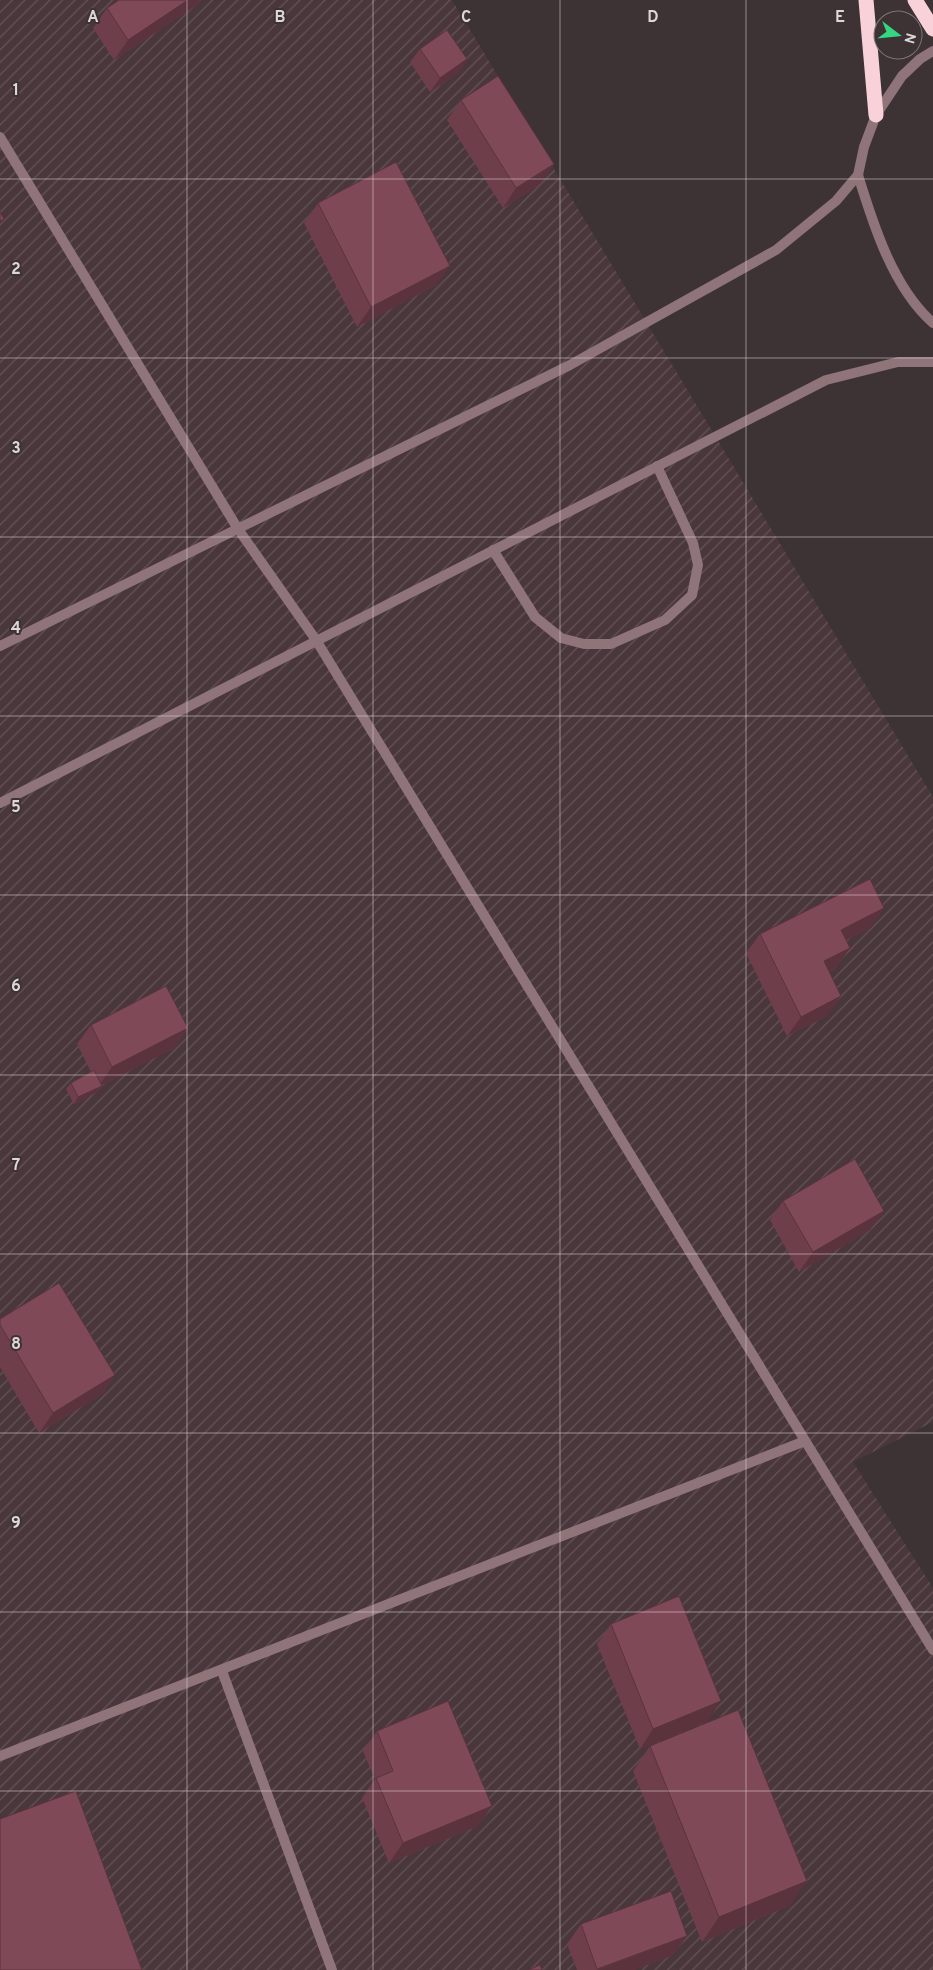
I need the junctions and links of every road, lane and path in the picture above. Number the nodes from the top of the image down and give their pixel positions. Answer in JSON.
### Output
{"nodes":[{"id":1,"x":866,"y":0,"type":"edge"},
{"id":2,"x":915,"y":0,"type":"edge"},
{"id":3,"x":933,"y":30,"type":"edge"},
{"id":4,"x":933,"y":52,"type":"edge"},
{"id":5,"x":876,"y":115,"type":"junction"},
{"id":6,"x":0,"y":137,"type":"edge"},
{"id":7,"x":858,"y":175,"type":"junction"},
{"id":8,"x":933,"y":323,"type":"edge"},
{"id":9,"x":933,"y":362,"type":"edge"},
{"id":10,"x":657,"y":466,"type":"junction"},
{"id":11,"x":238,"y":529,"type":"junction"},
{"id":12,"x":493,"y":550,"type":"junction"},
{"id":13,"x":316,"y":640,"type":"junction"},
{"id":14,"x":0,"y":646,"type":"edge"},
{"id":15,"x":0,"y":803,"type":"edge"},
{"id":16,"x":805,"y":1441,"type":"junction"},
{"id":17,"x":933,"y":1650,"type":"edge"},
{"id":18,"x":222,"y":1670,"type":"junction"},
{"id":19,"x":0,"y":1756,"type":"edge"},
{"id":20,"x":332,"y":1970,"type":"edge"}],
"edges":[{"from":1,"to":5,"type":"highway"},
{"from":2,"to":3,"type":"highway"},
{"from":4,"to":5,"type":"street"},
{"from":5,"to":7,"type":"street"},
{"from":6,"to":11,"type":"street"},
{"from":7,"to":8,"type":"street"},
{"from":7,"to":11,"type":"street"},
{"from":9,"to":10,"type":"street"},
{"from":10,"to":12,"type":"street"},
{"from":10,"to":12,"type":"street"},
{"from":11,"to":13,"type":"street"},
{"from":11,"to":14,"type":"street"},
{"from":12,"to":13,"type":"street"},
{"from":13,"to":15,"type":"street"},
{"from":13,"to":16,"type":"street"},
{"from":16,"to":17,"type":"street"},
{"from":16,"to":18,"type":"street"},
{"from":18,"to":19,"type":"street"},
{"from":18,"to":20,"type":"street"}]}
